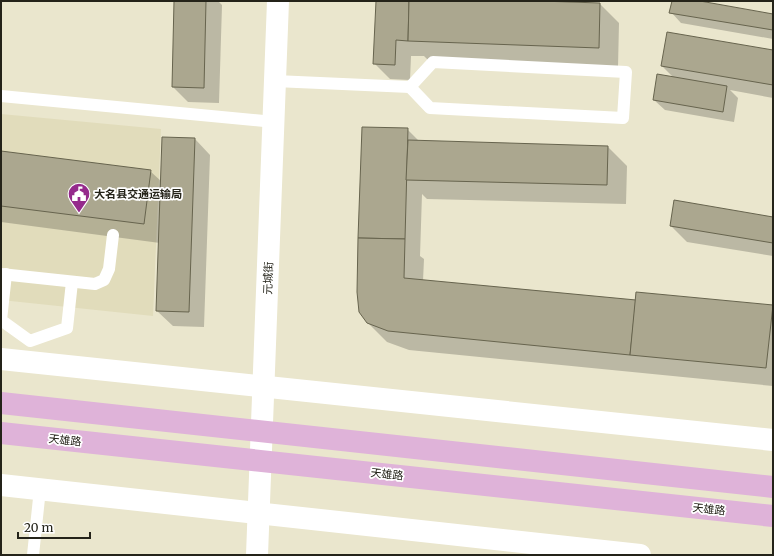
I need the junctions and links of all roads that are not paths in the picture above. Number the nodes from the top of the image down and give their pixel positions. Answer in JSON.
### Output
{"nodes":[{"id":1,"x":278,"y":1,"type":"edge"},
{"id":2,"x":275,"y":81,"type":"junction"},
{"id":3,"x":410,"y":87,"type":"junction"},
{"id":4,"x":1,"y":96,"type":"edge"},
{"id":5,"x":274,"y":122,"type":"junction"},
{"id":6,"x":114,"y":235,"type":"dead end"},
{"id":7,"x":4,"y":274,"type":"edge"},
{"id":8,"x":72,"y":282,"type":"junction"},
{"id":9,"x":1,"y":359,"type":"edge"},
{"id":10,"x":264,"y":387,"type":"junction"},
{"id":11,"x":1,"y":403,"type":"edge"},
{"id":12,"x":262,"y":431,"type":"junction"},
{"id":13,"x":1,"y":433,"type":"edge"},
{"id":14,"x":773,"y":440,"type":"edge"},
{"id":15,"x":260,"y":461,"type":"junction"},
{"id":16,"x":1,"y":485,"type":"edge"},
{"id":17,"x":773,"y":487,"type":"edge"},
{"id":18,"x":40,"y":489,"type":"junction"},
{"id":19,"x":259,"y":513,"type":"junction"},
{"id":20,"x":773,"y":516,"type":"edge"},
{"id":21,"x":33,"y":555,"type":"edge"},
{"id":22,"x":257,"y":555,"type":"edge"},
{"id":23,"x":640,"y":555,"type":"edge"}],
"edges":[{"from":1,"to":2,"type":"street","name":"元城街"},
{"from":2,"to":3,"type":"lane"},
{"from":2,"to":5,"type":"street","name":"元城街"},
{"from":3,"to":3,"type":"lane"},
{"from":4,"to":5,"type":"lane"},
{"from":5,"to":10,"type":"street","name":"元城街"},
{"from":6,"to":8,"type":"lane"},
{"from":7,"to":8,"type":"lane"},
{"from":7,"to":8,"type":"lane"},
{"from":9,"to":10,"type":"street"},
{"from":10,"to":12,"type":"street","name":"元城街"},
{"from":10,"to":14,"type":"street"},
{"from":11,"to":12,"type":"main road"},
{"from":12,"to":15,"type":"street","name":"元城街"},
{"from":12,"to":17,"type":"main road"},
{"from":13,"to":15,"type":"main road","name":"天雄路"},
{"from":15,"to":19,"type":"street","name":"元城街"},
{"from":15,"to":20,"type":"main road","name":"天雄路"},
{"from":16,"to":18,"type":"street"},
{"from":18,"to":19,"type":"street"},
{"from":18,"to":21,"type":"lane"},
{"from":19,"to":22,"type":"street","name":"元城街"},
{"from":19,"to":23,"type":"street"}]}
